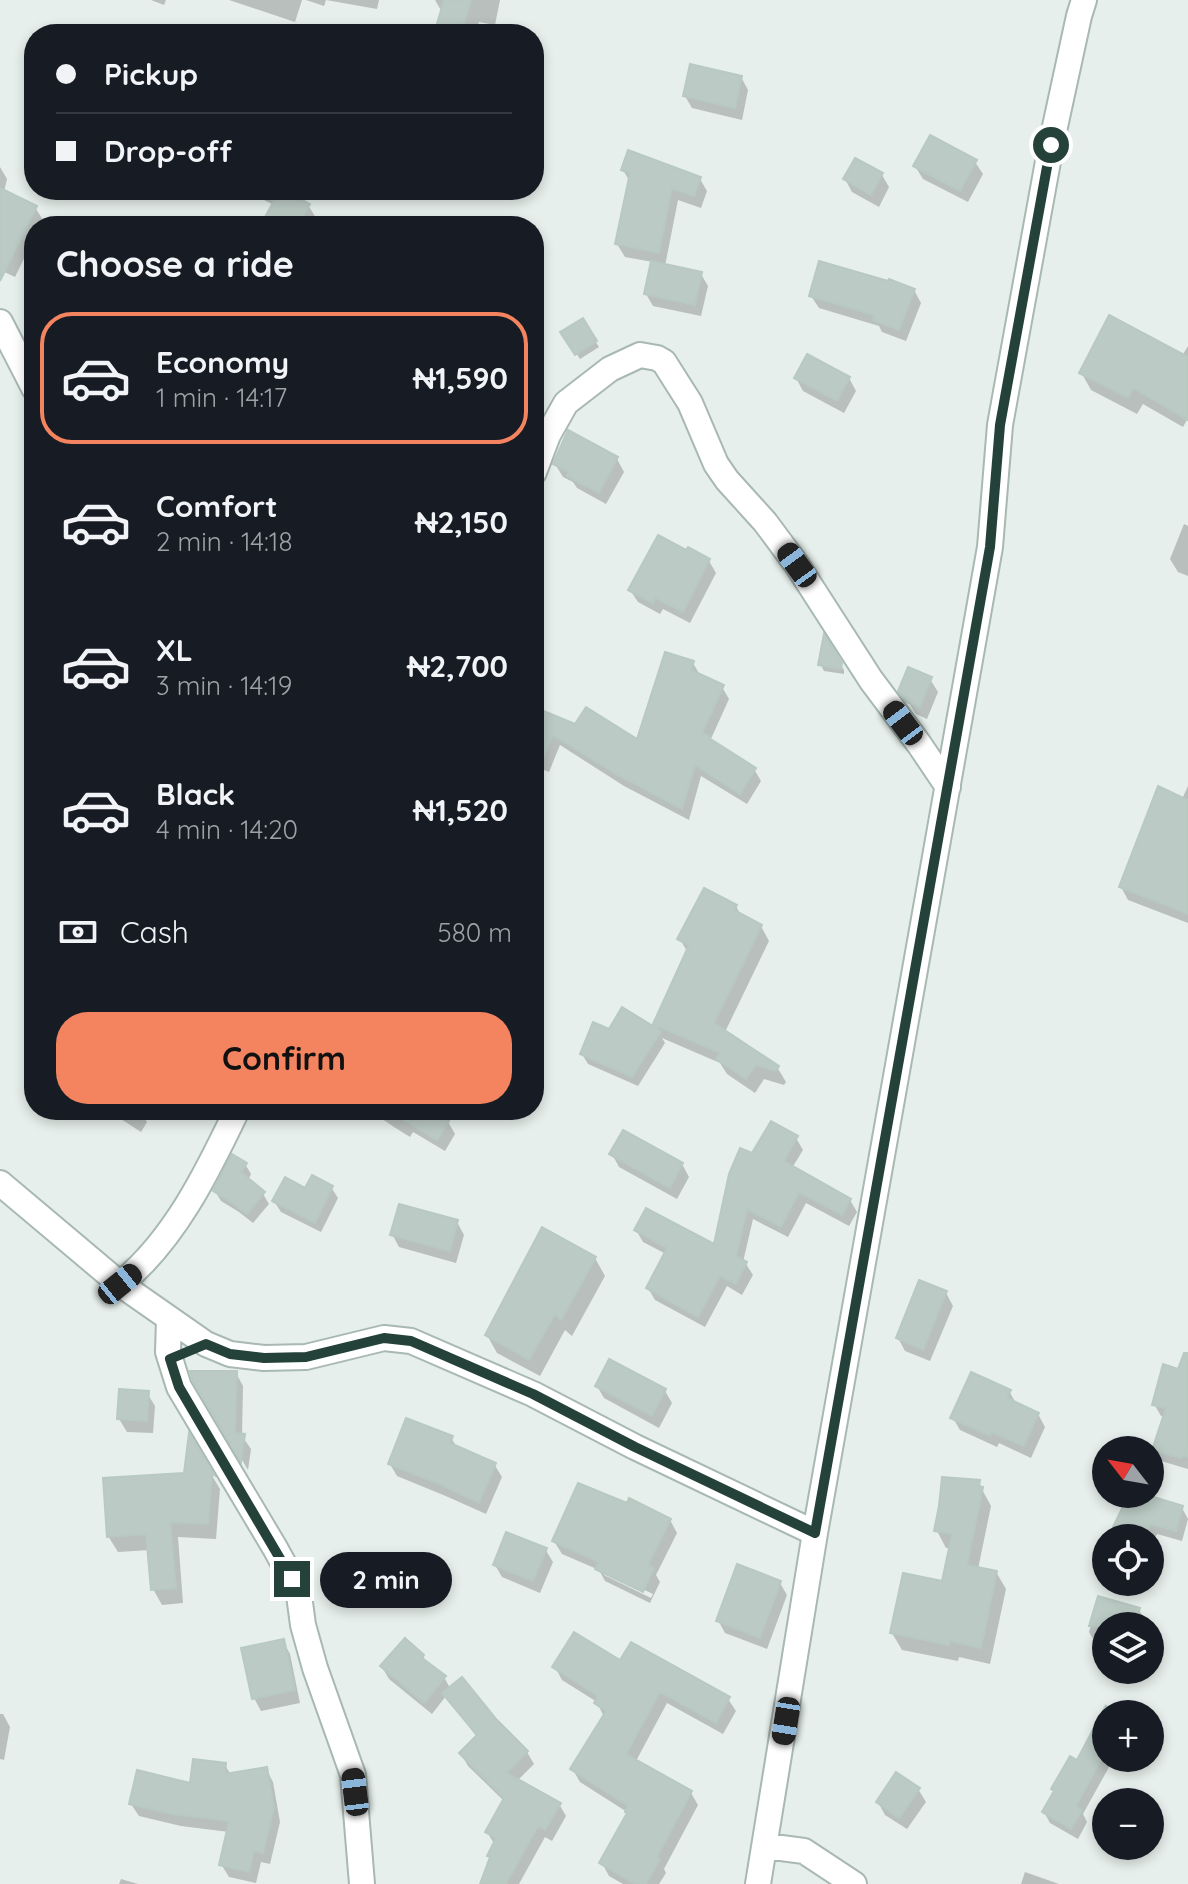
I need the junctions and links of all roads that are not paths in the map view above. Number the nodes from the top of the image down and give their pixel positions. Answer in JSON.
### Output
{"nodes":[{"id":1,"x":1084,"y":0,"type":"edge"},
{"id":2,"x":0,"y":322,"type":"edge"},
{"id":3,"x":24,"y":369,"type":"edge"},
{"id":4,"x":544,"y":446,"type":"edge"},
{"id":5,"x":919,"y":744,"type":"junction"},
{"id":6,"x":954,"y":746,"type":"junction"},
{"id":7,"x":948,"y":787,"type":"junction"},
{"id":8,"x":232,"y":1120,"type":"edge"},
{"id":9,"x":0,"y":1183,"type":"edge"},
{"id":10,"x":120,"y":1284,"type":"junction"},
{"id":11,"x":169,"y":1319,"type":"junction"},
{"id":12,"x":206,"y":1344,"type":"junction"},
{"id":13,"x":170,"y":1359,"type":"junction"},
{"id":14,"x":815,"y":1533,"type":"junction"},
{"id":15,"x":766,"y":1846,"type":"junction"},
{"id":16,"x":362,"y":1884,"type":"edge"},
{"id":17,"x":758,"y":1884,"type":"edge"},
{"id":18,"x":854,"y":1884,"type":"edge"}],
"edges":[{"from":1,"to":6,"type":"street"},
{"from":2,"to":3,"type":"street"},
{"from":4,"to":5,"type":"street"},
{"from":5,"to":6,"type":"street"},
{"from":5,"to":7,"type":"street"},
{"from":6,"to":7,"type":"street"},
{"from":7,"to":14,"type":"street"},
{"from":8,"to":10,"type":"street"},
{"from":9,"to":10,"type":"street"},
{"from":10,"to":11,"type":"street"},
{"from":11,"to":12,"type":"street"},
{"from":11,"to":13,"type":"street"},
{"from":12,"to":13,"type":"street"},
{"from":12,"to":14,"type":"street"},
{"from":13,"to":16,"type":"street"},
{"from":14,"to":15,"type":"street"},
{"from":15,"to":17,"type":"street"},
{"from":15,"to":18,"type":"street"}]}
